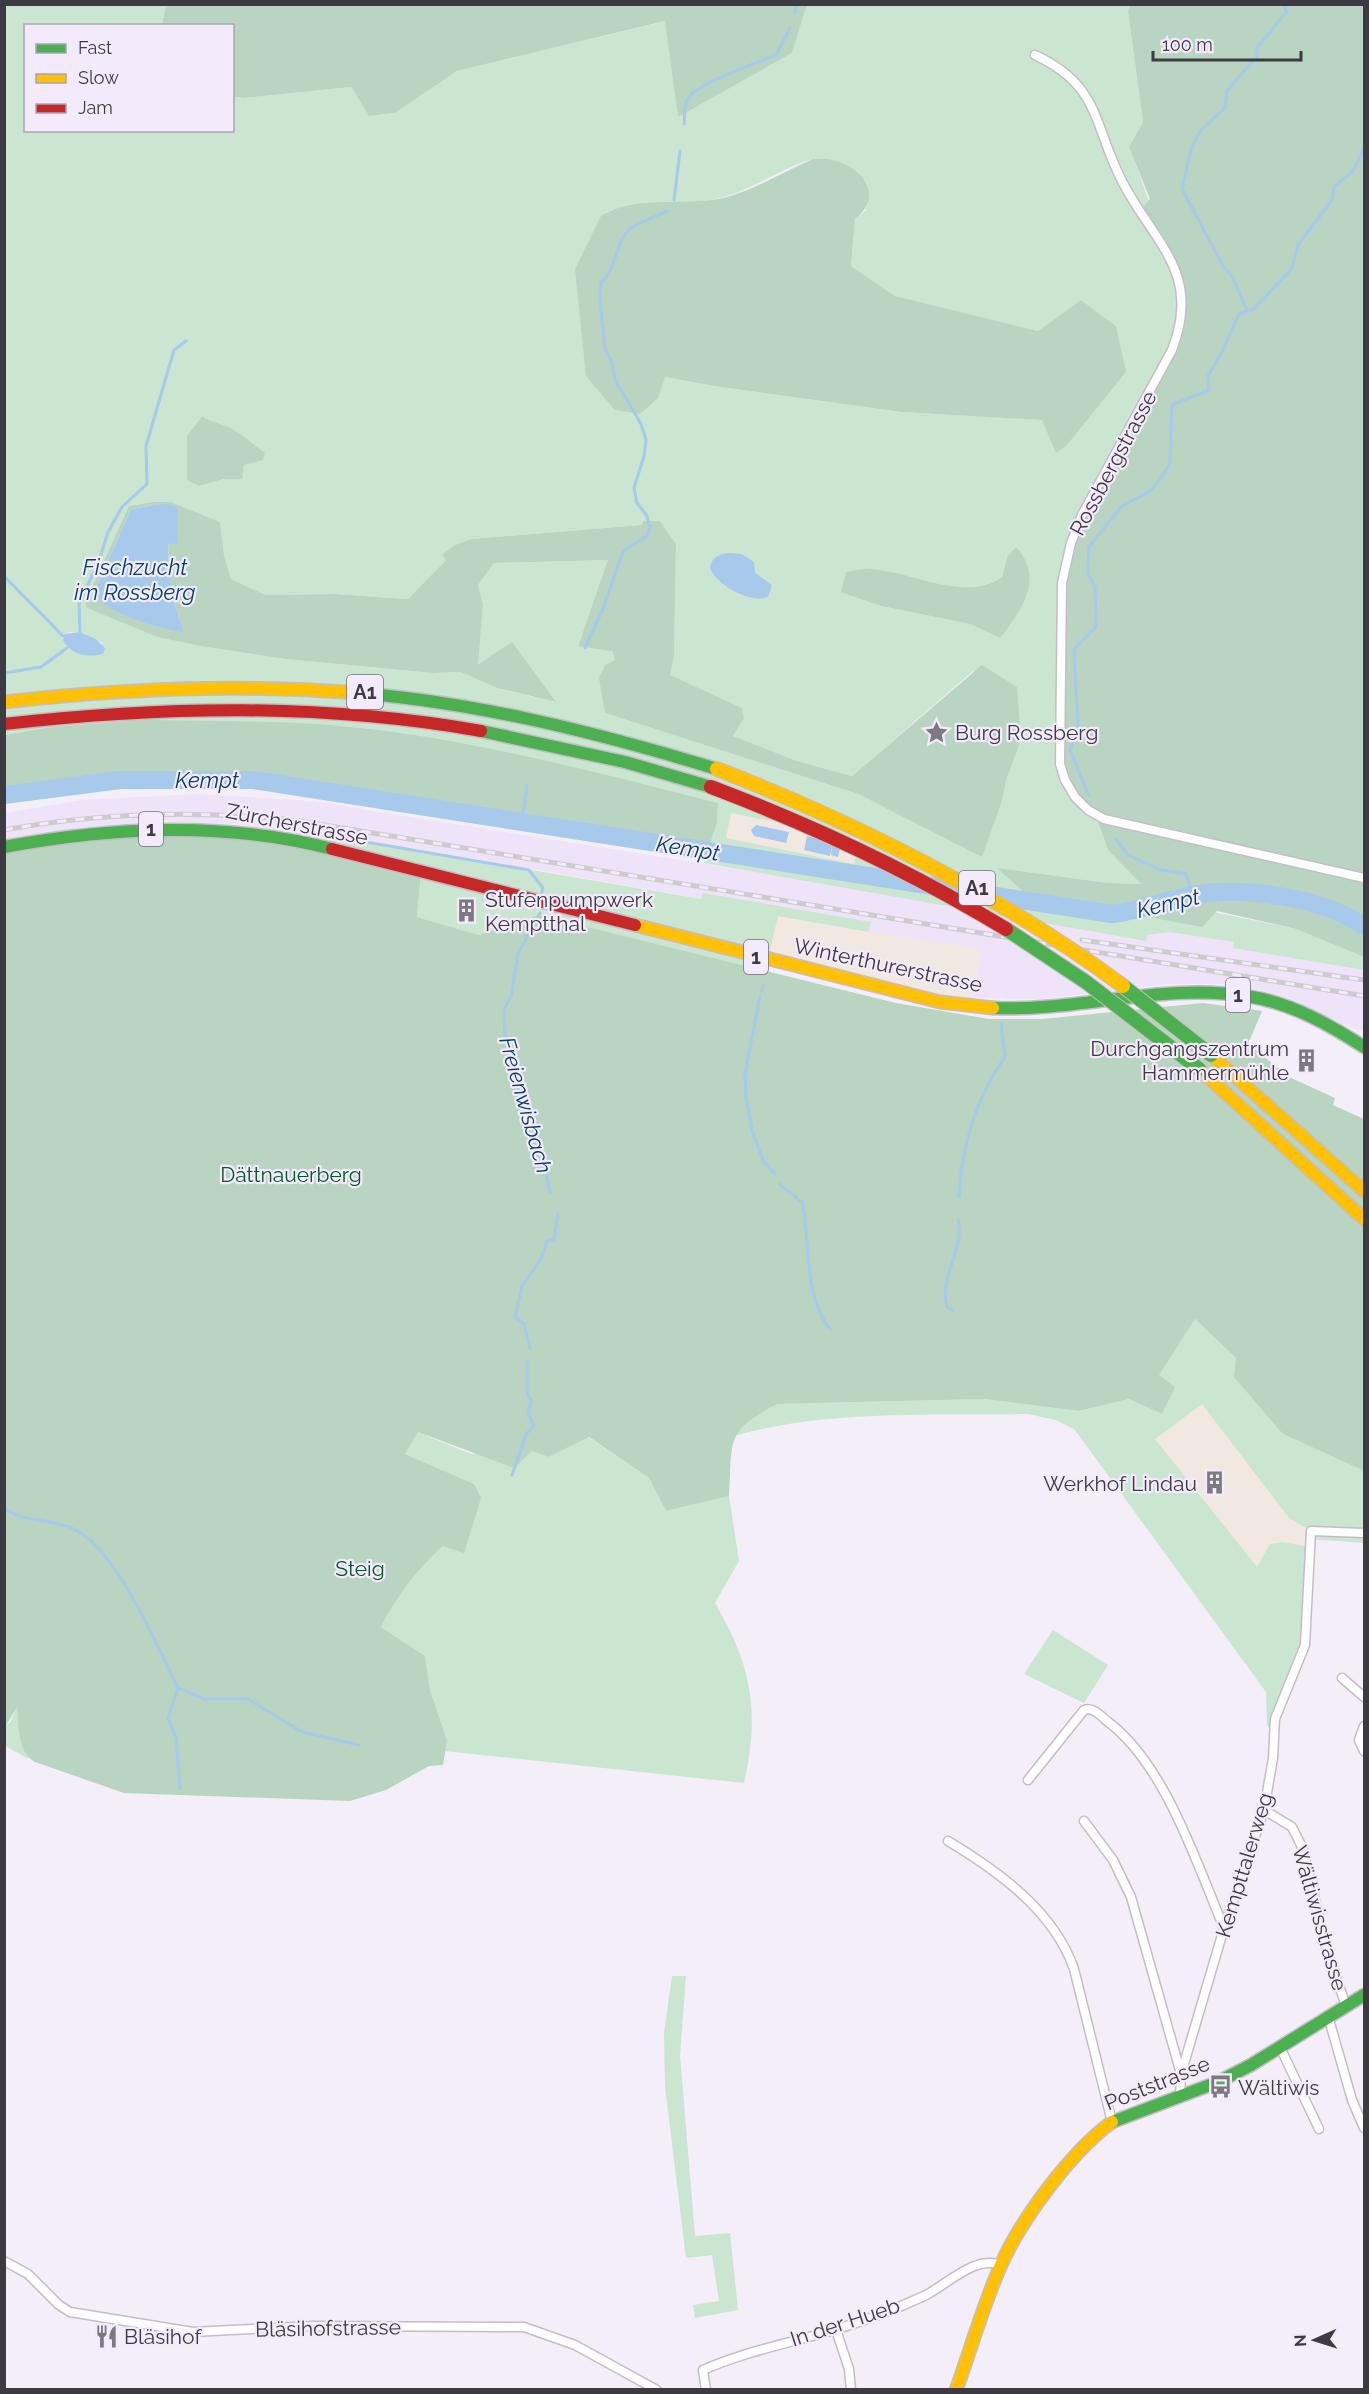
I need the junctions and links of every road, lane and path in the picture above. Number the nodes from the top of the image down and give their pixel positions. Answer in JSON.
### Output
{"nodes":[{"id":1,"x":1035,"y":55,"type":"dead end"},
{"id":2,"x":4,"y":702,"type":"edge"},
{"id":3,"x":4,"y":724,"type":"edge"},
{"id":4,"x":4,"y":848,"type":"edge"},
{"id":5,"x":1365,"y":878,"type":"edge"},
{"id":6,"x":542,"y":902,"type":"joint"},
{"id":7,"x":1365,"y":1047,"type":"edge"},
{"id":8,"x":1365,"y":1191,"type":"edge"},
{"id":9,"x":1341,"y":1198,"type":"junction"},
{"id":10,"x":1365,"y":1219,"type":"edge"},
{"id":11,"x":1365,"y":1229,"type":"edge"},
{"id":12,"x":1365,"y":1533,"type":"edge"},
{"id":13,"x":1342,"y":1678,"type":"dead end"},
{"id":14,"x":1365,"y":1697,"type":"edge"},
{"id":15,"x":1365,"y":1726,"type":"edge"},
{"id":16,"x":1365,"y":1751,"type":"edge"},
{"id":17,"x":1028,"y":1780,"type":"dead end"},
{"id":18,"x":1264,"y":1810,"type":"junction"},
{"id":19,"x":1084,"y":1821,"type":"dead end"},
{"id":20,"x":948,"y":1841,"type":"dead end"},
{"id":21,"x":1224,"y":1928,"type":"junction"},
{"id":22,"x":1365,"y":1995,"type":"edge"},
{"id":23,"x":1346,"y":2006,"type":"junction"},
{"id":24,"x":1328,"y":2016,"type":"junction"},
{"id":25,"x":1280,"y":2047,"type":"junction"},
{"id":26,"x":1181,"y":2074,"type":"junction"},
{"id":27,"x":1180,"y":2097,"type":"junction"},
{"id":28,"x":1112,"y":2122,"type":"junction"},
{"id":29,"x":1319,"y":2128,"type":"dead end"},
{"id":30,"x":1365,"y":2128,"type":"edge"},
{"id":31,"x":4,"y":2261,"type":"edge"},
{"id":32,"x":1001,"y":2265,"type":"junction"},
{"id":33,"x":836,"y":2330,"type":"junction"},
{"id":34,"x":657,"y":2390,"type":"edge"},
{"id":35,"x":706,"y":2390,"type":"edge"},
{"id":36,"x":851,"y":2390,"type":"edge"},
{"id":37,"x":956,"y":2390,"type":"edge"}],
"edges":[{"from":1,"to":5,"type":"street","name":"Rossbergstrasse"},
{"from":2,"to":8,"type":"main road","number":"A1","bridge":true},
{"from":3,"to":9,"type":"main road","number":"A1","bridge":true},
{"from":4,"to":6,"type":"main road","name":"Zürcherstrasse","number":"1"},
{"from":6,"to":7,"type":"main road","name":"Winterthurerstrasse","number":"1"},
{"from":9,"to":10,"type":"main road","number":"A1"},
{"from":9,"to":11,"type":"main road"},
{"from":12,"to":18,"type":"street","name":"Kempttalerweg"},
{"from":13,"to":14,"type":"street"},
{"from":15,"to":16,"type":"street"},
{"from":17,"to":21,"type":"street"},
{"from":18,"to":21,"type":"street","name":"Kempttalerweg"},
{"from":18,"to":23,"type":"street","name":"Wältiwisstrasse"},
{"from":19,"to":26,"type":"street"},
{"from":20,"to":28,"type":"street"},
{"from":21,"to":26,"type":"street","name":"Kempttalerweg"},
{"from":22,"to":23,"type":"main road","name":"Poststrasse"},
{"from":23,"to":24,"type":"main road","name":"Poststrasse"},
{"from":24,"to":25,"type":"main road","name":"Poststrasse"},
{"from":24,"to":30,"type":"street"},
{"from":25,"to":27,"type":"main road","name":"Poststrasse"},
{"from":25,"to":29,"type":"street"},
{"from":26,"to":27,"type":"street"},
{"from":27,"to":28,"type":"main road","name":"Poststrasse"},
{"from":28,"to":32,"type":"main road","name":"Poststrasse"},
{"from":31,"to":34,"type":"street","name":"Bläsihofstrasse"},
{"from":32,"to":33,"type":"street","name":"In der Hueb"},
{"from":32,"to":37,"type":"main road","name":"Poststrasse"},
{"from":33,"to":35,"type":"street","name":"In der Hueb"},
{"from":33,"to":36,"type":"street"}]}
